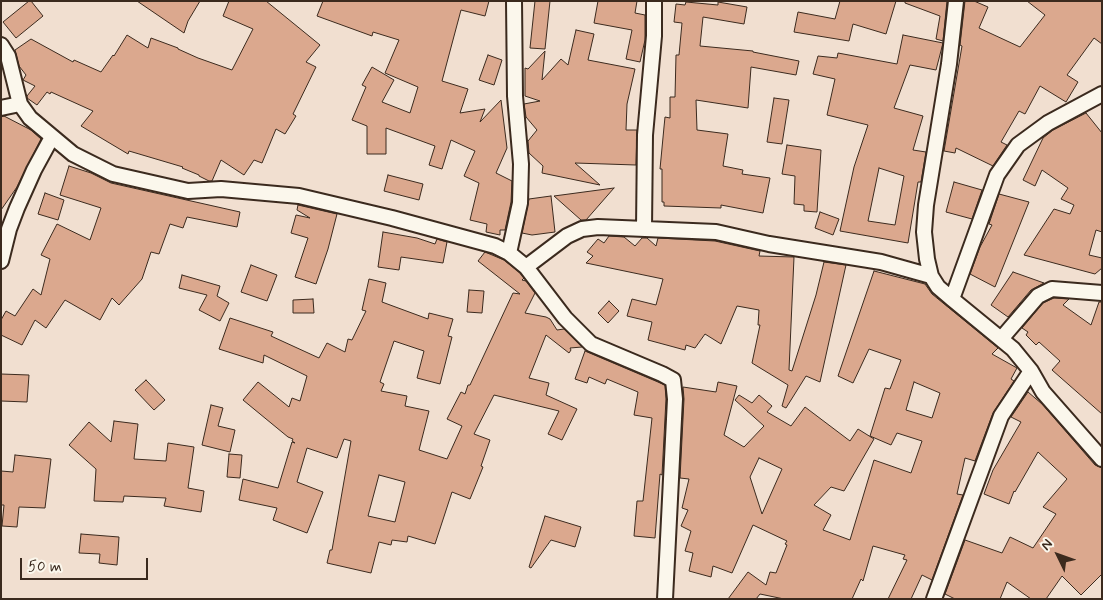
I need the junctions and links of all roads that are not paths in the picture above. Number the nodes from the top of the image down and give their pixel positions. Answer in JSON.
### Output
{"nodes":[{"id":1,"x":514,"y":1,"type":"edge"},
{"id":2,"x":654,"y":1,"type":"edge"},
{"id":3,"x":956,"y":1,"type":"edge"},
{"id":4,"x":1,"y":46,"type":"edge"},
{"id":5,"x":1102,"y":94,"type":"edge"},
{"id":6,"x":20,"y":104,"type":"junction"},
{"id":7,"x":1,"y":108,"type":"edge"},
{"id":8,"x":52,"y":137,"type":"junction"},
{"id":9,"x":644,"y":229,"type":"junction"},
{"id":10,"x":509,"y":253,"type":"junction"},
{"id":11,"x":1,"y":261,"type":"edge"},
{"id":12,"x":526,"y":267,"type":"junction"},
{"id":13,"x":931,"y":276,"type":"junction"},
{"id":14,"x":1102,"y":293,"type":"edge"},
{"id":15,"x":952,"y":299,"type":"junction"},
{"id":16,"x":1001,"y":339,"type":"junction"},
{"id":17,"x":1031,"y":372,"type":"junction"},
{"id":18,"x":1102,"y":459,"type":"edge"},
{"id":19,"x":665,"y":599,"type":"edge"},
{"id":20,"x":934,"y":599,"type":"edge"}],
"edges":[{"from":1,"to":10,"type":"street"},
{"from":2,"to":9,"type":"street"},
{"from":3,"to":13,"type":"street"},
{"from":4,"to":6,"type":"street"},
{"from":5,"to":15,"type":"street"},
{"from":6,"to":7,"type":"street"},
{"from":6,"to":8,"type":"street"},
{"from":8,"to":10,"type":"street"},
{"from":8,"to":11,"type":"street"},
{"from":9,"to":12,"type":"street"},
{"from":9,"to":13,"type":"street"},
{"from":10,"to":12,"type":"street"},
{"from":12,"to":19,"type":"street"},
{"from":13,"to":15,"type":"street"},
{"from":14,"to":16,"type":"street"},
{"from":15,"to":16,"type":"street"},
{"from":16,"to":17,"type":"street"},
{"from":17,"to":18,"type":"street"},
{"from":17,"to":20,"type":"street"}]}
